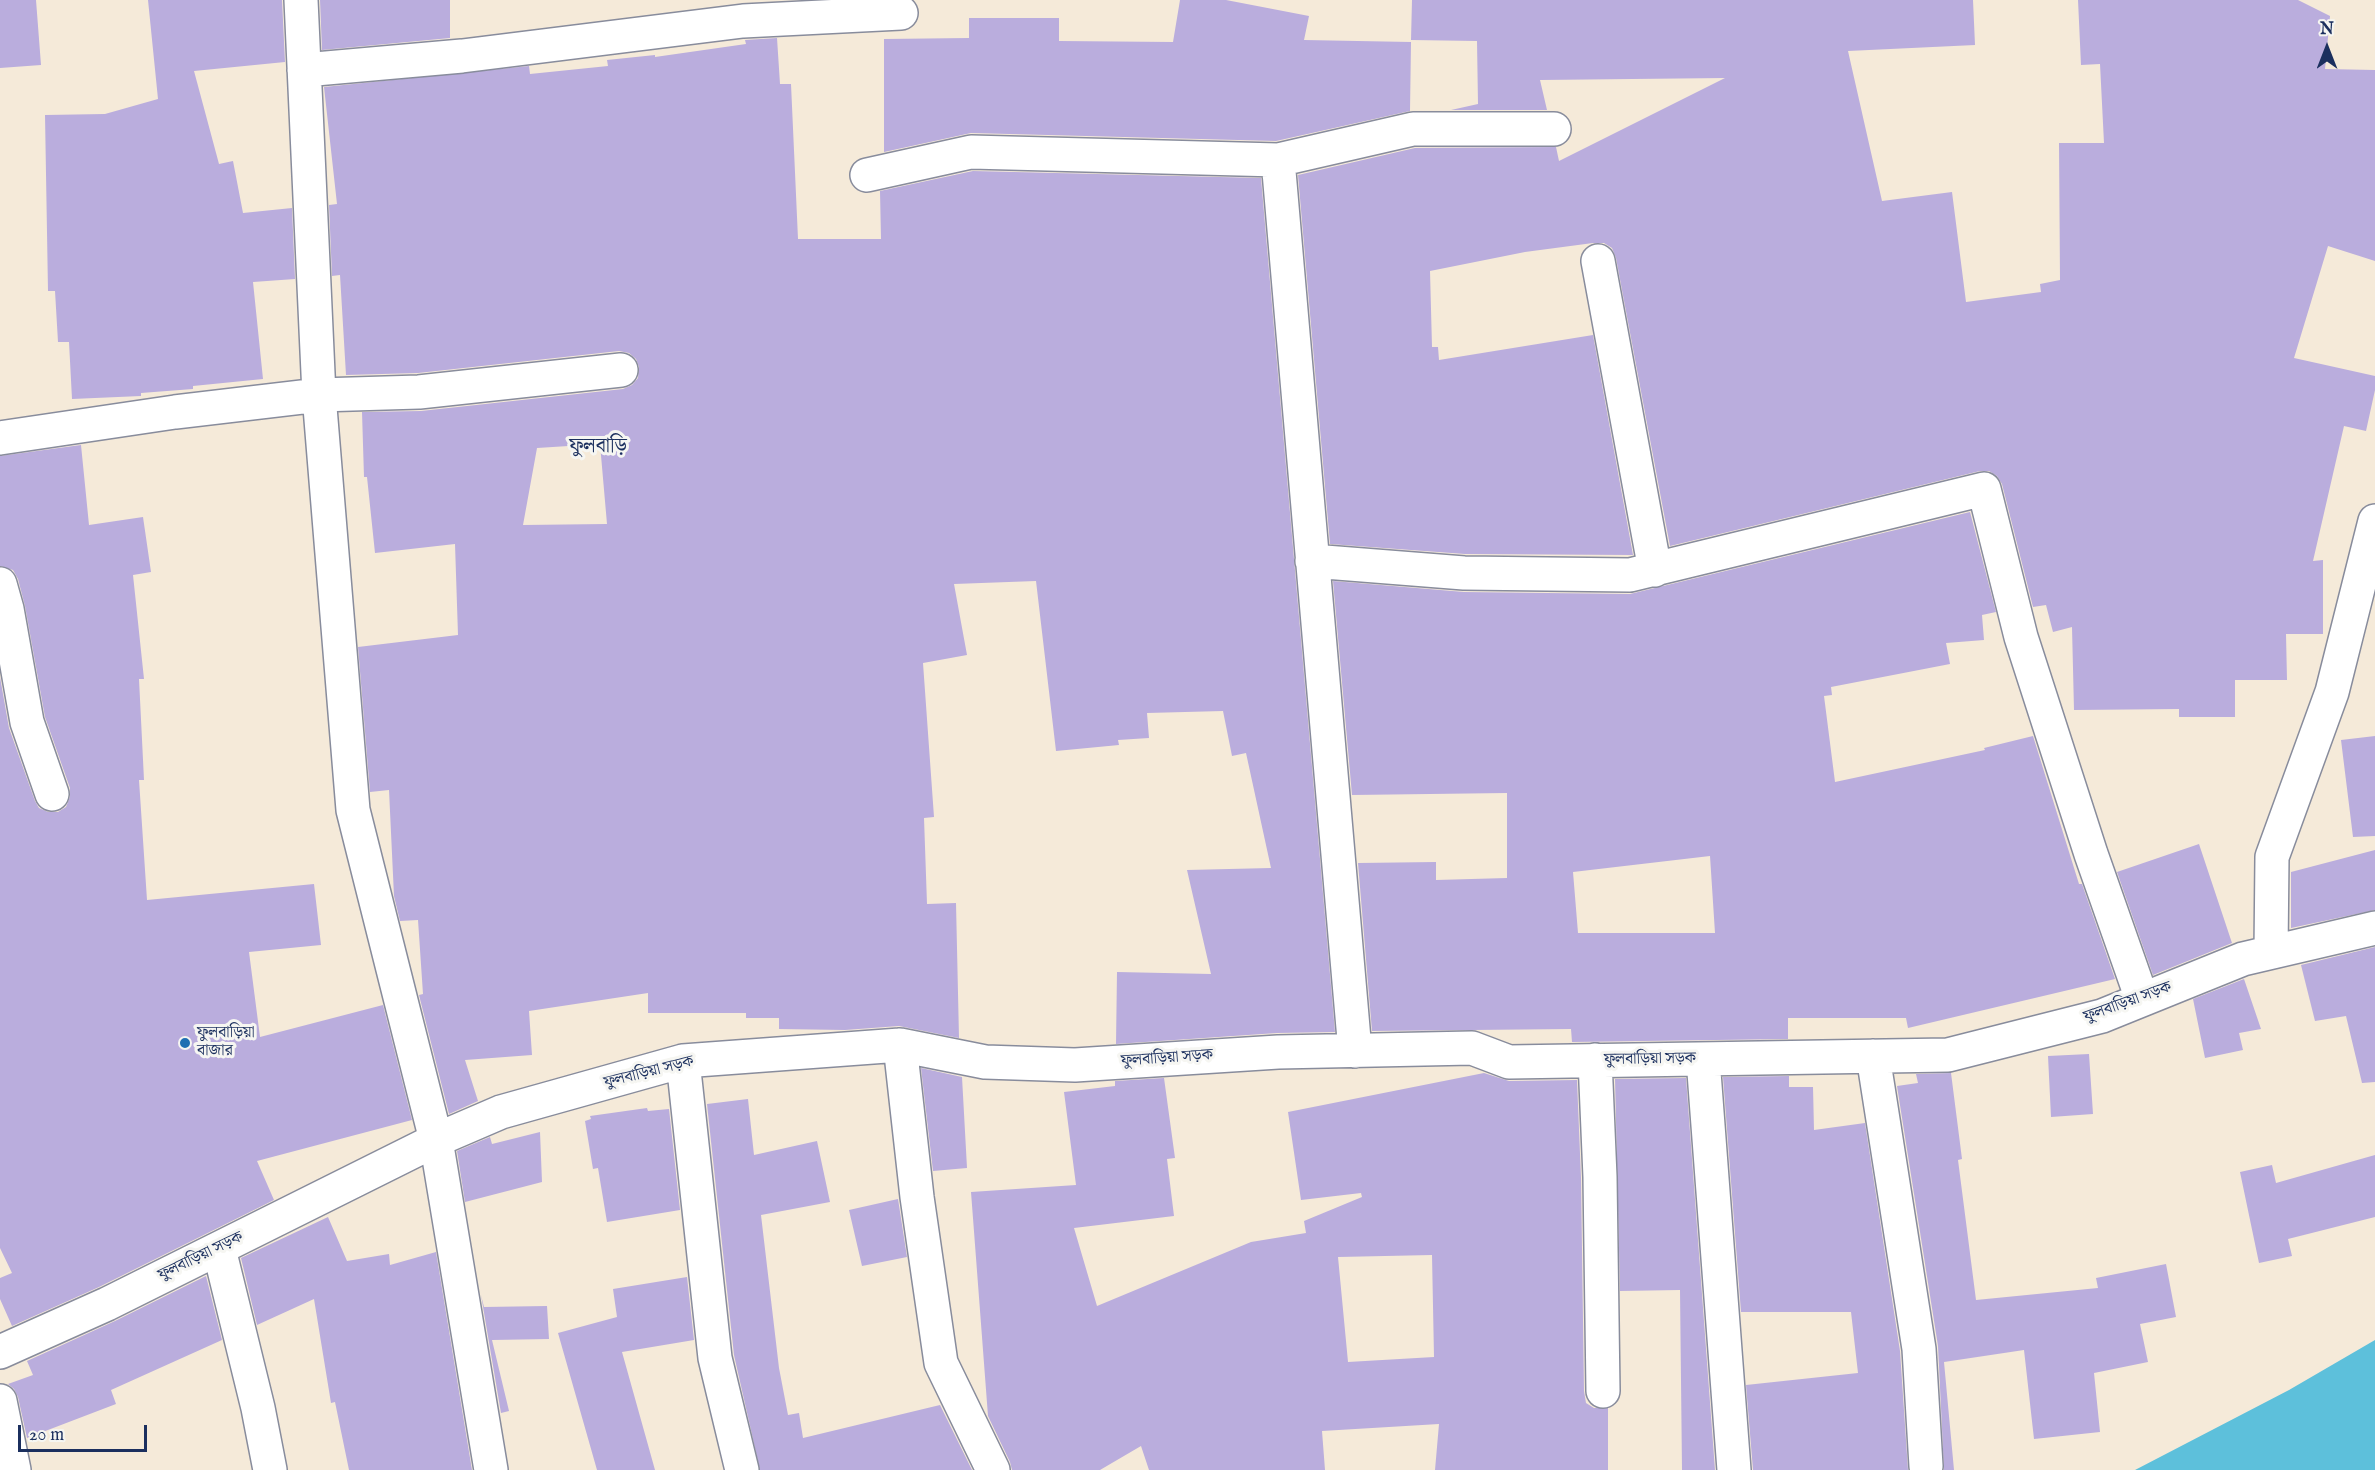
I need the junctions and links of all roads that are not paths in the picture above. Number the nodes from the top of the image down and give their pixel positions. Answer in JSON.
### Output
{"nodes":[{"id":1,"x":301,"y":0,"type":"edge"},
{"id":2,"x":901,"y":13,"type":"dead end"},
{"id":3,"x":304,"y":70,"type":"junction"},
{"id":4,"x":1554,"y":129,"type":"dead end"},
{"id":5,"x":1278,"y":160,"type":"junction"},
{"id":6,"x":867,"y":175,"type":"dead end"},
{"id":7,"x":1598,"y":261,"type":"dead end"},
{"id":8,"x":621,"y":370,"type":"dead end"},
{"id":9,"x":320,"y":395,"type":"junction"},
{"id":10,"x":0,"y":438,"type":"edge"},
{"id":11,"x":2375,"y":521,"type":"edge"},
{"id":12,"x":1312,"y":561,"type":"junction"},
{"id":13,"x":1655,"y":570,"type":"junction"},
{"id":14,"x":0,"y":584,"type":"edge"},
{"id":15,"x":52,"y":794,"type":"dead end"},
{"id":16,"x":2375,"y":928,"type":"edge"},
{"id":17,"x":2271,"y":952,"type":"junction"},
{"id":18,"x":2142,"y":999,"type":"junction"},
{"id":19,"x":900,"y":1046,"type":"junction"},
{"id":20,"x":1355,"y":1051,"type":"junction"},
{"id":21,"x":1872,"y":1056,"type":"junction"},
{"id":22,"x":1703,"y":1059,"type":"junction"},
{"id":23,"x":1595,"y":1060,"type":"junction"},
{"id":24,"x":683,"y":1061,"type":"junction"},
{"id":25,"x":436,"y":1140,"type":"junction"},
{"id":26,"x":219,"y":1249,"type":"junction"},
{"id":27,"x":0,"y":1352,"type":"edge"},
{"id":28,"x":1604,"y":1391,"type":"dead end"},
{"id":29,"x":0,"y":1401,"type":"edge"},
{"id":30,"x":1926,"y":1466,"type":"dead end"},
{"id":31,"x":14,"y":1470,"type":"edge"},
{"id":32,"x":270,"y":1470,"type":"edge"},
{"id":33,"x":490,"y":1470,"type":"edge"},
{"id":34,"x":742,"y":1470,"type":"edge"},
{"id":35,"x":993,"y":1470,"type":"edge"},
{"id":36,"x":1734,"y":1470,"type":"edge"}],
"edges":[{"from":1,"to":3,"type":"street"},
{"from":2,"to":3,"type":"street"},
{"from":3,"to":9,"type":"street"},
{"from":4,"to":5,"type":"street"},
{"from":5,"to":6,"type":"street"},
{"from":5,"to":12,"type":"street"},
{"from":7,"to":13,"type":"street"},
{"from":8,"to":9,"type":"street"},
{"from":9,"to":10,"type":"street"},
{"from":9,"to":25,"type":"street"},
{"from":11,"to":17,"type":"street"},
{"from":12,"to":13,"type":"street"},
{"from":12,"to":20,"type":"street"},
{"from":13,"to":18,"type":"street"},
{"from":14,"to":15,"type":"street"},
{"from":16,"to":17,"type":"street","name":"ফুলবাড়িয়া সড়ক"},
{"from":17,"to":18,"type":"street","name":"ফুলবাড়িয়া সড়ক"},
{"from":18,"to":21,"type":"street","name":"ফুলবাড়িয়া সড়ক"},
{"from":19,"to":20,"type":"street","name":"ফুলবাড়িয়া সড়ক"},
{"from":19,"to":24,"type":"street","name":"ফুলবাড়িয়া সড়ক"},
{"from":19,"to":35,"type":"street"},
{"from":20,"to":23,"type":"street","name":"ফুলবাড়িয়া সড়ক"},
{"from":21,"to":22,"type":"street","name":"ফুলবাড়িয়া সড়ক"},
{"from":21,"to":30,"type":"street"},
{"from":22,"to":23,"type":"street","name":"ফুলবাড়িয়া সড়ক"},
{"from":22,"to":36,"type":"street"},
{"from":23,"to":28,"type":"street"},
{"from":24,"to":25,"type":"street","name":"ফুলবাড়িয়া সড়ক"},
{"from":24,"to":34,"type":"street"},
{"from":25,"to":26,"type":"street","name":"ফুলবাড়িয়া সড়ক"},
{"from":25,"to":33,"type":"street"},
{"from":26,"to":27,"type":"street","name":"ফুলবাড়িয়া সড়ক"},
{"from":26,"to":32,"type":"street"},
{"from":29,"to":31,"type":"street"}]}
